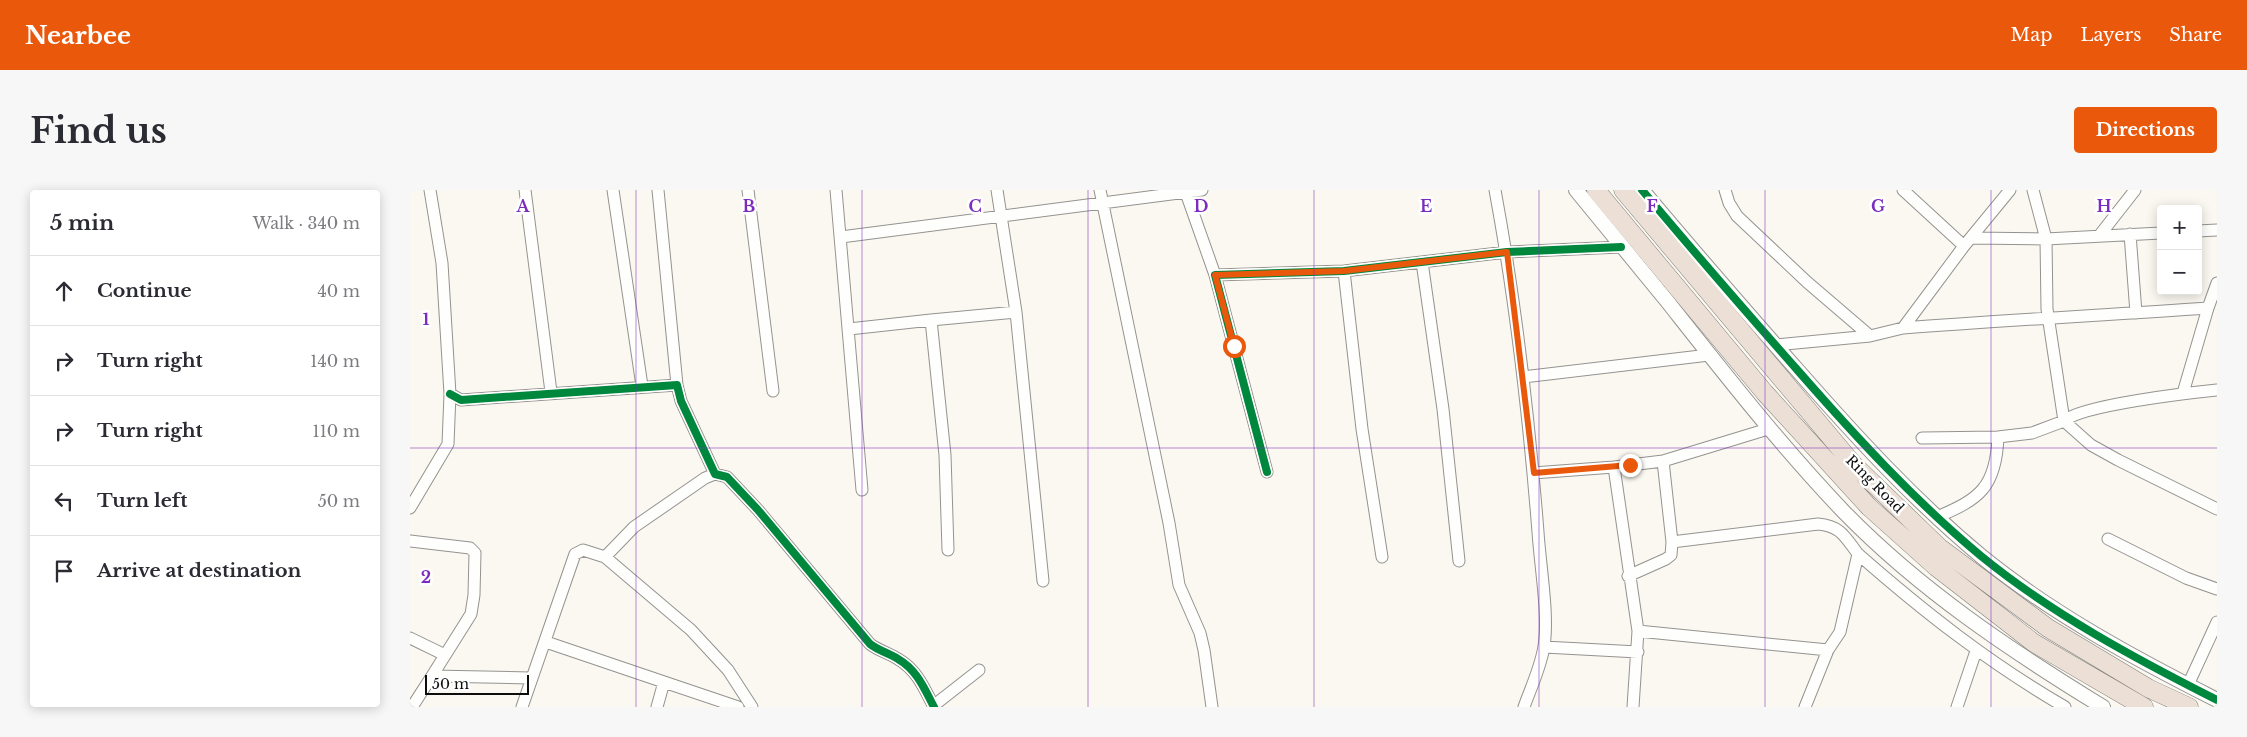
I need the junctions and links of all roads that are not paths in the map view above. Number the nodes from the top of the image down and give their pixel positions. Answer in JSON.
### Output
{"nodes":[{"id":1,"x":430,"y":190,"type":"edge"},
{"id":2,"x":525,"y":190,"type":"edge"},
{"id":3,"x":613,"y":190,"type":"edge"},
{"id":4,"x":658,"y":190,"type":"edge"},
{"id":5,"x":748,"y":190,"type":"edge"},
{"id":6,"x":836,"y":190,"type":"edge"},
{"id":7,"x":997,"y":190,"type":"edge"},
{"id":8,"x":1100,"y":190,"type":"edge"},
{"id":9,"x":1202,"y":190,"type":"edge"},
{"id":10,"x":1495,"y":190,"type":"edge"},
{"id":11,"x":1576,"y":190,"type":"edge"},
{"id":12,"x":1596,"y":190,"type":"edge"},
{"id":13,"x":1623,"y":190,"type":"edge"},
{"id":14,"x":1642,"y":190,"type":"edge"},
{"id":15,"x":1725,"y":190,"type":"edge"},
{"id":16,"x":1903,"y":190,"type":"edge"},
{"id":17,"x":2010,"y":190,"type":"edge"},
{"id":18,"x":2033,"y":190,"type":"edge"},
{"id":19,"x":2134,"y":190,"type":"edge"},
{"id":20,"x":1184,"y":191,"type":"edge"},
{"id":21,"x":1104,"y":202,"type":"junction"},
{"id":22,"x":1002,"y":217,"type":"junction"},
{"id":23,"x":2217,"y":230,"type":"edge"},
{"id":24,"x":2202,"y":231,"type":"edge"},
{"id":25,"x":2157,"y":232,"type":"edge"},
{"id":26,"x":2130,"y":234,"type":"junction"},
{"id":27,"x":2099,"y":236,"type":"junction"},
{"id":28,"x":841,"y":237,"type":"junction"},
{"id":29,"x":2046,"y":239,"type":"junction"},
{"id":30,"x":1968,"y":242,"type":"junction"},
{"id":31,"x":1622,"y":246,"type":"junction"},
{"id":32,"x":1507,"y":252,"type":"junction"},
{"id":33,"x":1422,"y":262,"type":"junction"},
{"id":34,"x":1344,"y":271,"type":"junction"},
{"id":35,"x":1215,"y":275,"type":"junction"},
{"id":36,"x":2217,"y":283,"type":"edge"},
{"id":37,"x":2208,"y":308,"type":"junction"},
{"id":38,"x":1016,"y":312,"type":"junction"},
{"id":39,"x":2136,"y":313,"type":"junction"},
{"id":40,"x":931,"y":320,"type":"junction"},
{"id":41,"x":2048,"y":320,"type":"junction"},
{"id":42,"x":1903,"y":328,"type":"junction"},
{"id":43,"x":849,"y":329,"type":"junction"},
{"id":44,"x":1870,"y":336,"type":"junction"},
{"id":45,"x":1775,"y":345,"type":"junction"},
{"id":46,"x":1709,"y":355,"type":"junction"},
{"id":47,"x":1523,"y":377,"type":"junction"},
{"id":48,"x":677,"y":385,"type":"junction"},
{"id":49,"x":642,"y":386,"type":"junction"},
{"id":50,"x":2217,"y":390,"type":"edge"},
{"id":51,"x":773,"y":391,"type":"dead end"},
{"id":52,"x":550,"y":392,"type":"junction"},
{"id":53,"x":2183,"y":393,"type":"junction"},
{"id":54,"x":450,"y":394,"type":"junction"},
{"id":55,"x":2064,"y":421,"type":"junction"},
{"id":56,"x":1768,"y":429,"type":"junction"},
{"id":57,"x":1998,"y":437,"type":"junction"},
{"id":58,"x":1922,"y":438,"type":"dead end"},
{"id":59,"x":1663,"y":462,"type":"junction"},
{"id":60,"x":1614,"y":466,"type":"junction"},
{"id":61,"x":1267,"y":472,"type":"dead end"},
{"id":62,"x":1534,"y":473,"type":"junction"},
{"id":63,"x":715,"y":474,"type":"junction"},
{"id":64,"x":862,"y":490,"type":"dead end"},
{"id":65,"x":410,"y":508,"type":"edge"},
{"id":66,"x":2217,"y":509,"type":"edge"},
{"id":67,"x":1937,"y":517,"type":"junction"},
{"id":68,"x":2108,"y":539,"type":"dead end"},
{"id":69,"x":410,"y":541,"type":"edge"},
{"id":70,"x":1672,"y":542,"type":"junction"},
{"id":71,"x":948,"y":550,"type":"dead end"},
{"id":72,"x":1858,"y":554,"type":"junction"},
{"id":73,"x":605,"y":557,"type":"junction"},
{"id":74,"x":1382,"y":557,"type":"dead end"},
{"id":75,"x":1459,"y":560,"type":"dead end"},
{"id":76,"x":1628,"y":576,"type":"junction"},
{"id":77,"x":1043,"y":581,"type":"dead end"},
{"id":78,"x":2217,"y":589,"type":"edge"},
{"id":79,"x":2217,"y":622,"type":"edge"},
{"id":80,"x":1638,"y":631,"type":"junction"},
{"id":81,"x":410,"y":638,"type":"edge"},
{"id":82,"x":546,"y":642,"type":"junction"},
{"id":83,"x":1544,"y":646,"type":"junction"},
{"id":84,"x":1828,"y":650,"type":"junction"},
{"id":85,"x":1976,"y":651,"type":"junction"},
{"id":86,"x":1638,"y":652,"type":"junction"},
{"id":87,"x":445,"y":654,"type":"junction"},
{"id":88,"x":979,"y":670,"type":"dead end"},
{"id":89,"x":432,"y":676,"type":"junction"},
{"id":90,"x":530,"y":678,"type":"junction"},
{"id":91,"x":664,"y":682,"type":"junction"},
{"id":92,"x":2188,"y":685,"type":"junction"},
{"id":93,"x":2217,"y":700,"type":"edge"},
{"id":94,"x":412,"y":707,"type":"edge"},
{"id":95,"x":522,"y":707,"type":"edge"},
{"id":96,"x":657,"y":707,"type":"edge"},
{"id":97,"x":738,"y":707,"type":"edge"},
{"id":98,"x":752,"y":707,"type":"edge"},
{"id":99,"x":933,"y":707,"type":"edge"},
{"id":100,"x":1212,"y":707,"type":"edge"},
{"id":101,"x":1524,"y":707,"type":"edge"},
{"id":102,"x":1633,"y":707,"type":"edge"},
{"id":103,"x":1805,"y":707,"type":"edge"},
{"id":104,"x":1957,"y":707,"type":"edge"},
{"id":105,"x":2065,"y":707,"type":"edge"},
{"id":106,"x":2103,"y":707,"type":"edge"},
{"id":107,"x":2144,"y":707,"type":"edge"},
{"id":108,"x":2190,"y":707,"type":"edge"}],
"edges":[{"from":1,"to":54,"type":"street"},
{"from":2,"to":52,"type":"street"},
{"from":3,"to":49,"type":"street"},
{"from":4,"to":48,"type":"street"},
{"from":5,"to":51,"type":"street"},
{"from":6,"to":28,"type":"street"},
{"from":7,"to":22,"type":"street"},
{"from":8,"to":21,"type":"street"},
{"from":9,"to":20,"type":"street"},
{"from":10,"to":32,"type":"street"},
{"from":11,"to":31,"type":"street"},
{"from":12,"to":107,"type":"highway","name":"Ring Road"},
{"from":13,"to":108,"type":"highway","name":"Ring Road"},
{"from":14,"to":45,"type":"street"},
{"from":15,"to":44,"type":"street"},
{"from":16,"to":30,"type":"street"},
{"from":17,"to":30,"type":"street"},
{"from":18,"to":29,"type":"street"},
{"from":19,"to":27,"type":"street"},
{"from":20,"to":21,"type":"street"},
{"from":20,"to":35,"type":"street"},
{"from":21,"to":22,"type":"street"},
{"from":21,"to":100,"type":"street"},
{"from":22,"to":28,"type":"street"},
{"from":22,"to":38,"type":"street"},
{"from":23,"to":24,"type":"street"},
{"from":25,"to":26,"type":"street"},
{"from":26,"to":27,"type":"street"},
{"from":26,"to":39,"type":"street"},
{"from":27,"to":29,"type":"street"},
{"from":28,"to":43,"type":"street"},
{"from":29,"to":30,"type":"street"},
{"from":29,"to":41,"type":"street"},
{"from":30,"to":42,"type":"street"},
{"from":31,"to":32,"type":"street"},
{"from":31,"to":46,"type":"street"},
{"from":32,"to":33,"type":"street"},
{"from":32,"to":47,"type":"street"},
{"from":33,"to":34,"type":"street"},
{"from":33,"to":75,"type":"street"},
{"from":34,"to":35,"type":"street"},
{"from":34,"to":74,"type":"street"},
{"from":35,"to":61,"type":"street"},
{"from":36,"to":37,"type":"street"},
{"from":37,"to":39,"type":"street"},
{"from":37,"to":53,"type":"street"},
{"from":38,"to":40,"type":"street"},
{"from":38,"to":77,"type":"street"},
{"from":39,"to":41,"type":"street"},
{"from":40,"to":43,"type":"street"},
{"from":40,"to":71,"type":"street"},
{"from":41,"to":42,"type":"street"},
{"from":41,"to":55,"type":"street"},
{"from":42,"to":44,"type":"street"},
{"from":43,"to":64,"type":"street"},
{"from":44,"to":45,"type":"street"},
{"from":45,"to":67,"type":"street"},
{"from":46,"to":47,"type":"street"},
{"from":46,"to":56,"type":"street"},
{"from":47,"to":62,"type":"street"},
{"from":48,"to":49,"type":"street"},
{"from":48,"to":63,"type":"street"},
{"from":49,"to":52,"type":"street"},
{"from":50,"to":53,"type":"street"},
{"from":52,"to":54,"type":"street"},
{"from":53,"to":55,"type":"street"},
{"from":54,"to":65,"type":"street"},
{"from":55,"to":57,"type":"street"},
{"from":55,"to":66,"type":"street"},
{"from":56,"to":59,"type":"street"},
{"from":56,"to":106,"type":"street"},
{"from":57,"to":58,"type":"street"},
{"from":57,"to":67,"type":"street"},
{"from":59,"to":60,"type":"street"},
{"from":59,"to":70,"type":"street"},
{"from":60,"to":62,"type":"street"},
{"from":60,"to":76,"type":"street"},
{"from":62,"to":83,"type":"street"},
{"from":63,"to":73,"type":"street"},
{"from":63,"to":99,"type":"street"},
{"from":67,"to":92,"type":"street"},
{"from":68,"to":78,"type":"street"},
{"from":69,"to":87,"type":"street"},
{"from":70,"to":72,"type":"street"},
{"from":70,"to":76,"type":"street"},
{"from":72,"to":84,"type":"street"},
{"from":72,"to":85,"type":"street"},
{"from":73,"to":82,"type":"street"},
{"from":73,"to":98,"type":"street"},
{"from":76,"to":80,"type":"street"},
{"from":79,"to":92,"type":"street"},
{"from":80,"to":84,"type":"street"},
{"from":80,"to":86,"type":"street"},
{"from":81,"to":87,"type":"street"},
{"from":82,"to":90,"type":"street"},
{"from":82,"to":91,"type":"street"},
{"from":83,"to":86,"type":"street"},
{"from":83,"to":101,"type":"street"},
{"from":84,"to":103,"type":"street"},
{"from":85,"to":104,"type":"street"},
{"from":85,"to":105,"type":"street"},
{"from":86,"to":102,"type":"street"},
{"from":87,"to":89,"type":"street"},
{"from":88,"to":99,"type":"street"},
{"from":89,"to":90,"type":"street"},
{"from":89,"to":94,"type":"street"},
{"from":90,"to":95,"type":"street"},
{"from":91,"to":96,"type":"street"},
{"from":91,"to":97,"type":"street"},
{"from":92,"to":93,"type":"street"}]}
